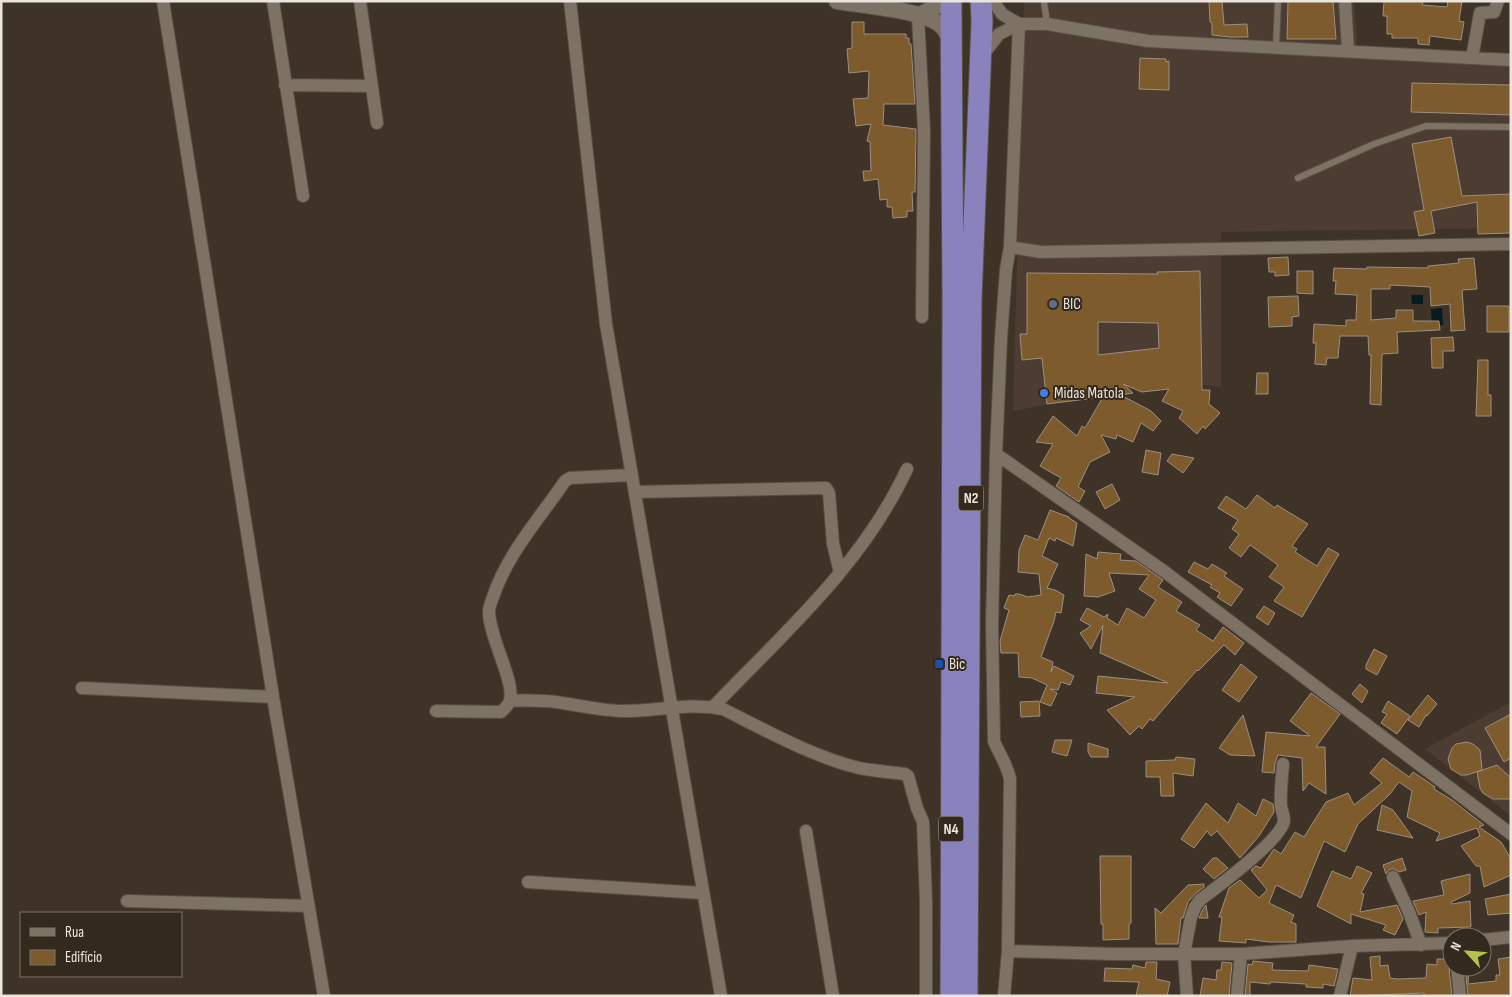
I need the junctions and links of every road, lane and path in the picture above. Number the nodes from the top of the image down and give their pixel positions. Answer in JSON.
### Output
{"nodes":[{"id":1,"x":164,"y":1,"type":"edge"},
{"id":2,"x":273,"y":1,"type":"edge"},
{"id":3,"x":360,"y":1,"type":"edge"},
{"id":4,"x":570,"y":1,"type":"edge"},
{"id":5,"x":837,"y":1,"type":"edge"},
{"id":6,"x":941,"y":1,"type":"edge"},
{"id":7,"x":951,"y":1,"type":"edge"},
{"id":8,"x":981,"y":1,"type":"edge"},
{"id":9,"x":993,"y":1,"type":"edge"},
{"id":10,"x":1044,"y":1,"type":"edge"},
{"id":11,"x":1278,"y":1,"type":"edge"},
{"id":12,"x":1346,"y":1,"type":"edge"},
{"id":13,"x":1498,"y":1,"type":"edge"},
{"id":14,"x":909,"y":10,"type":"edge"},
{"id":15,"x":1019,"y":24,"type":"junction"},
{"id":16,"x":1047,"y":24,"type":"junction"},
{"id":17,"x":952,"y":41,"type":"junction"},
{"id":18,"x":1276,"y":48,"type":"junction"},
{"id":19,"x":1348,"y":51,"type":"junction"},
{"id":20,"x":981,"y":58,"type":"junction"},
{"id":21,"x":1472,"y":58,"type":"junction"},
{"id":22,"x":1511,"y":60,"type":"edge"},
{"id":23,"x":285,"y":85,"type":"junction"},
{"id":24,"x":371,"y":86,"type":"junction"},
{"id":25,"x":377,"y":123,"type":"dead end"},
{"id":26,"x":1511,"y":127,"type":"edge"},
{"id":27,"x":1298,"y":178,"type":"dead end"},
{"id":28,"x":303,"y":196,"type":"dead end"},
{"id":29,"x":1511,"y":244,"type":"edge"},
{"id":30,"x":1010,"y":247,"type":"junction"},
{"id":31,"x":922,"y":317,"type":"dead end"},
{"id":32,"x":996,"y":454,"type":"junction"},
{"id":33,"x":907,"y":469,"type":"dead end"},
{"id":34,"x":631,"y":475,"type":"junction"},
{"id":35,"x":635,"y":492,"type":"junction"},
{"id":36,"x":840,"y":572,"type":"junction"},
{"id":37,"x":952,"y":663,"type":"joint"},
{"id":38,"x":82,"y":688,"type":"dead end"},
{"id":39,"x":273,"y":697,"type":"junction"},
{"id":40,"x":510,"y":700,"type":"junction"},
{"id":41,"x":672,"y":707,"type":"junction"},
{"id":42,"x":713,"y":707,"type":"junction"},
{"id":43,"x":436,"y":711,"type":"dead end"},
{"id":44,"x":1283,"y":764,"type":"dead end"},
{"id":45,"x":806,"y":831,"type":"dead end"},
{"id":46,"x":1511,"y":834,"type":"edge"},
{"id":47,"x":1393,"y":877,"type":"dead end"},
{"id":48,"x":528,"y":882,"type":"dead end"},
{"id":49,"x":702,"y":893,"type":"junction"},
{"id":50,"x":127,"y":901,"type":"dead end"},
{"id":51,"x":309,"y":906,"type":"junction"},
{"id":52,"x":1511,"y":937,"type":"edge"},
{"id":53,"x":1492,"y":939,"type":"edge"},
{"id":54,"x":1442,"y":943,"type":"edge"},
{"id":55,"x":1420,"y":944,"type":"junction"},
{"id":56,"x":1352,"y":946,"type":"junction"},
{"id":57,"x":1008,"y":950,"type":"junction"},
{"id":58,"x":1184,"y":954,"type":"junction"},
{"id":59,"x":1242,"y":954,"type":"junction"},
{"id":60,"x":1458,"y":977,"type":"edge"},
{"id":61,"x":324,"y":996,"type":"edge"},
{"id":62,"x":721,"y":996,"type":"edge"},
{"id":63,"x":833,"y":996,"type":"edge"},
{"id":64,"x":926,"y":996,"type":"edge"},
{"id":65,"x":951,"y":996,"type":"edge"},
{"id":66,"x":967,"y":996,"type":"edge"},
{"id":67,"x":1004,"y":996,"type":"edge"},
{"id":68,"x":1187,"y":996,"type":"edge"},
{"id":69,"x":1237,"y":996,"type":"edge"},
{"id":70,"x":1340,"y":996,"type":"edge"},
{"id":71,"x":1460,"y":996,"type":"edge"}],
"edges":[{"from":1,"to":39,"type":"street"},
{"from":2,"to":23,"type":"street"},
{"from":3,"to":24,"type":"street"},
{"from":4,"to":34,"type":"street"},
{"from":5,"to":14,"type":"street"},
{"from":6,"to":14,"type":"street"},
{"from":7,"to":17,"type":"highway","number":"N2"},
{"from":8,"to":20,"type":"highway","number":"N2"},
{"from":9,"to":15,"type":"street"},
{"from":10,"to":16,"type":"lane"},
{"from":11,"to":18,"type":"lane"},
{"from":12,"to":19,"type":"street"},
{"from":13,"to":21,"type":"street"},
{"from":14,"to":17,"type":"street"},
{"from":14,"to":31,"type":"street"},
{"from":15,"to":16,"type":"street"},
{"from":15,"to":20,"type":"street"},
{"from":15,"to":30,"type":"street"},
{"from":16,"to":18,"type":"street"},
{"from":17,"to":37,"type":"highway","number":"N2"},
{"from":18,"to":19,"type":"street"},
{"from":19,"to":21,"type":"street"},
{"from":20,"to":66,"type":"highway","number":"N2"},
{"from":21,"to":22,"type":"street"},
{"from":23,"to":24,"type":"street"},
{"from":23,"to":28,"type":"street"},
{"from":24,"to":25,"type":"street"},
{"from":26,"to":27,"type":"lane"},
{"from":29,"to":30,"type":"street"},
{"from":30,"to":32,"type":"street"},
{"from":32,"to":46,"type":"street"},
{"from":32,"to":57,"type":"street"},
{"from":33,"to":36,"type":"street"},
{"from":34,"to":35,"type":"street"},
{"from":34,"to":40,"type":"street"},
{"from":35,"to":36,"type":"street"},
{"from":35,"to":41,"type":"street"},
{"from":36,"to":42,"type":"street"},
{"from":37,"to":65,"type":"highway","number":"N4"},
{"from":38,"to":39,"type":"street"},
{"from":39,"to":51,"type":"street"},
{"from":40,"to":41,"type":"street"},
{"from":40,"to":43,"type":"street"},
{"from":41,"to":42,"type":"street"},
{"from":41,"to":49,"type":"street"},
{"from":42,"to":64,"type":"street"},
{"from":44,"to":58,"type":"street"},
{"from":45,"to":63,"type":"street"},
{"from":47,"to":55,"type":"street"},
{"from":48,"to":49,"type":"street"},
{"from":49,"to":62,"type":"street"},
{"from":50,"to":51,"type":"street"},
{"from":51,"to":61,"type":"street"},
{"from":52,"to":53,"type":"street"},
{"from":54,"to":55,"type":"street"},
{"from":55,"to":56,"type":"street"},
{"from":56,"to":59,"type":"street"},
{"from":56,"to":70,"type":"street"},
{"from":57,"to":58,"type":"street"},
{"from":57,"to":67,"type":"street"},
{"from":58,"to":59,"type":"street"},
{"from":58,"to":68,"type":"street"},
{"from":59,"to":69,"type":"street"},
{"from":60,"to":71,"type":"street"}]}
